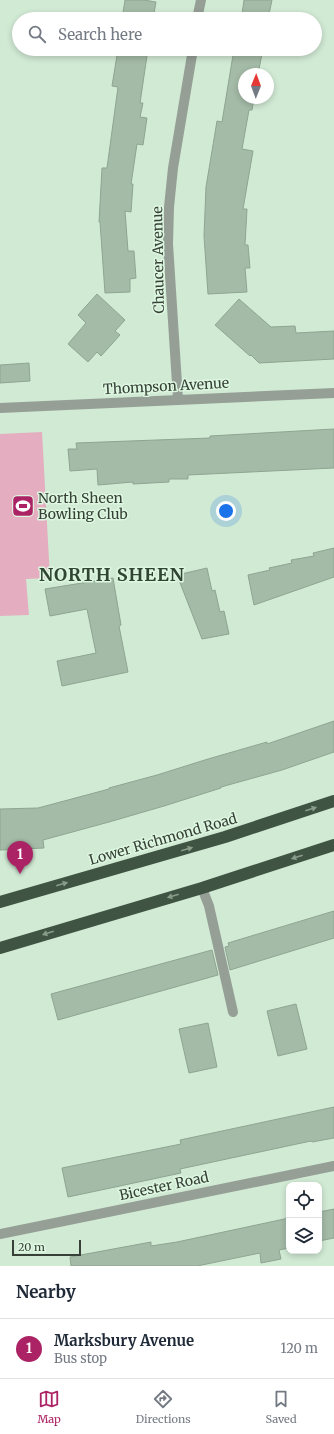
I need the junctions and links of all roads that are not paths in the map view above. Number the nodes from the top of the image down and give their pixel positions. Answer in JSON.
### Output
{"nodes":[{"id":1,"x":200,"y":0,"type":"edge"},
{"id":2,"x":199,"y":12,"type":"edge"},
{"id":3,"x":192,"y":56,"type":"edge"},
{"id":4,"x":334,"y":392,"type":"edge"},
{"id":5,"x":178,"y":399,"type":"junction"},
{"id":6,"x":0,"y":408,"type":"edge"},
{"id":7,"x":334,"y":801,"type":"edge"},
{"id":8,"x":334,"y":845,"type":"edge"},
{"id":9,"x":202,"y":888,"type":"junction"},
{"id":10,"x":0,"y":902,"type":"edge"},
{"id":11,"x":0,"y":948,"type":"edge"},
{"id":12,"x":233,"y":1012,"type":"dead end"},
{"id":13,"x":334,"y":1166,"type":"edge"},
{"id":14,"x":0,"y":1234,"type":"edge"}],
"edges":[{"from":1,"to":2,"type":"street"},
{"from":3,"to":5,"type":"street","name":"Chaucer Avenue"},
{"from":4,"to":5,"type":"street","name":"Thompson Avenue"},
{"from":5,"to":6,"type":"street","name":"Thompson Avenue"},
{"from":10,"to":7,"type":"highway","name":"Lower Richmond Road","one_way":true},
{"from":8,"to":9,"type":"highway","one_way":true},
{"from":9,"to":11,"type":"highway","one_way":true},
{"from":9,"to":12,"type":"street"},
{"from":13,"to":14,"type":"street","name":"Bicester Road"}]}
